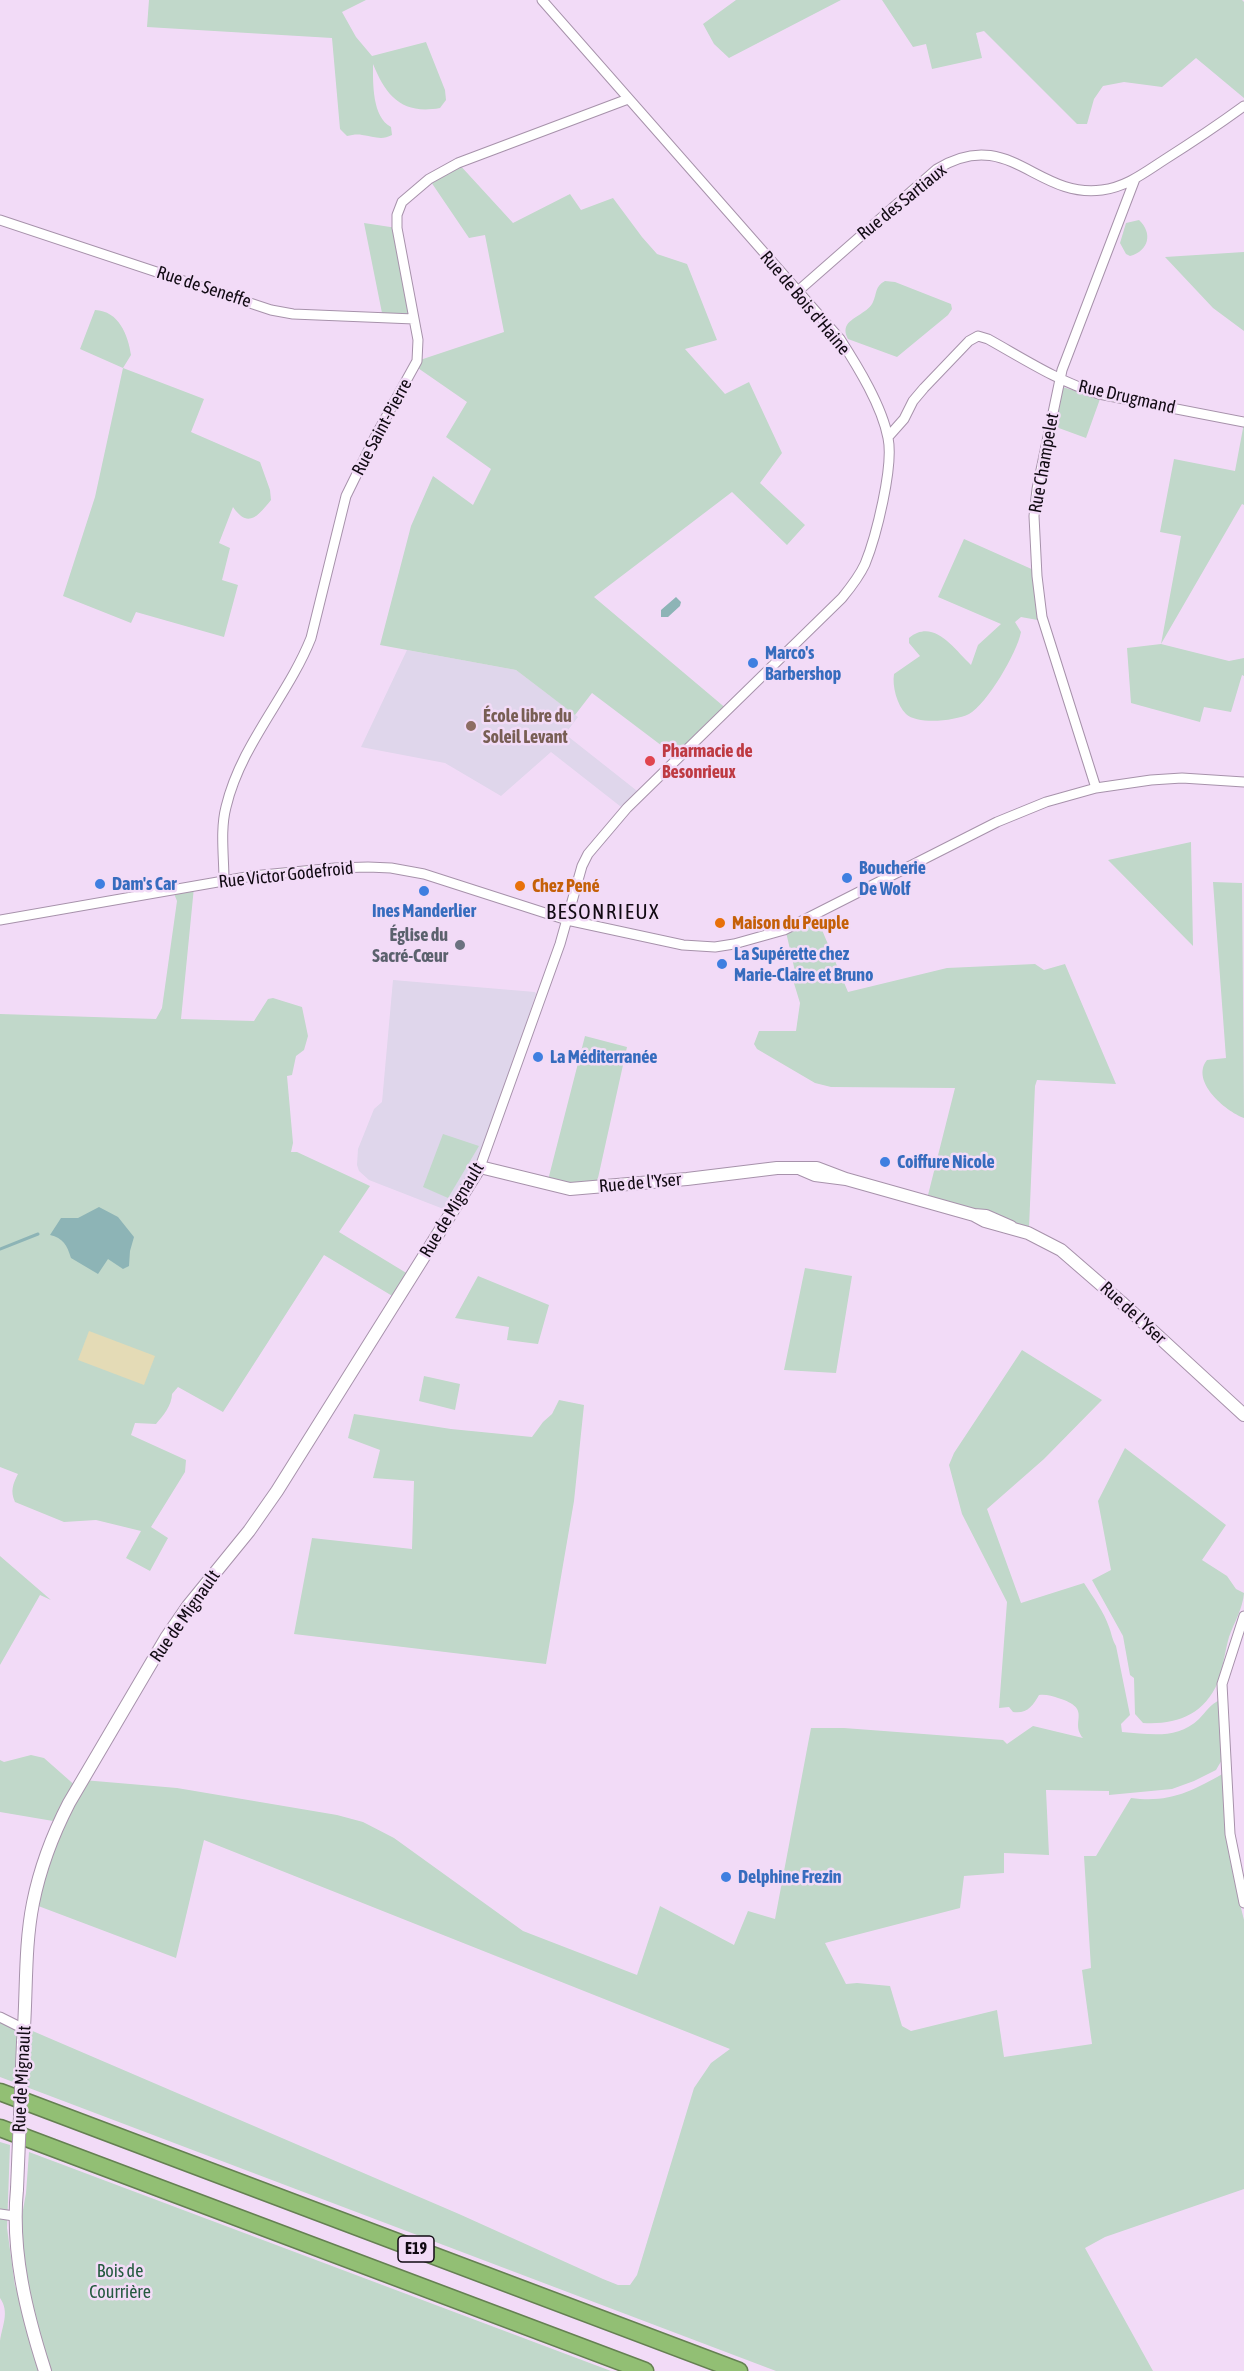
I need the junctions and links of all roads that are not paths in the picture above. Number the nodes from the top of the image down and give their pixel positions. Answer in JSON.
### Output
{"nodes":[{"id":1,"x":542,"y":0,"type":"edge"},
{"id":2,"x":628,"y":99,"type":"junction"},
{"id":3,"x":1244,"y":106,"type":"edge"},
{"id":4,"x":1135,"y":179,"type":"junction"},
{"id":5,"x":0,"y":220,"type":"edge"},
{"id":6,"x":798,"y":291,"type":"junction"},
{"id":7,"x":414,"y":319,"type":"junction"},
{"id":8,"x":1059,"y":379,"type":"junction"},
{"id":9,"x":1244,"y":422,"type":"edge"},
{"id":10,"x":888,"y":437,"type":"junction"},
{"id":11,"x":1244,"y":782,"type":"edge"},
{"id":12,"x":1096,"y":789,"type":"junction"},
{"id":13,"x":224,"y":881,"type":"junction"},
{"id":14,"x":0,"y":920,"type":"edge"},
{"id":15,"x":567,"y":920,"type":"junction"},
{"id":16,"x":480,"y":1167,"type":"junction"},
{"id":17,"x":1244,"y":1415,"type":"edge"},
{"id":18,"x":1244,"y":1616,"type":"edge"},
{"id":19,"x":1244,"y":1903,"type":"edge"},
{"id":20,"x":0,"y":2016,"type":"edge"},
{"id":21,"x":24,"y":2029,"type":"junction"},
{"id":22,"x":0,"y":2092,"type":"edge"},
{"id":23,"x":0,"y":2128,"type":"edge"},
{"id":24,"x":0,"y":2214,"type":"edge"},
{"id":25,"x":14,"y":2216,"type":"junction"},
{"id":26,"x":45,"y":2371,"type":"edge"},
{"id":27,"x":645,"y":2371,"type":"edge"},
{"id":28,"x":739,"y":2371,"type":"edge"}],
"edges":[{"from":1,"to":2,"type":"street","name":"Rue de Bois d'Haine"},
{"from":2,"to":6,"type":"street","name":"Rue de Bois d'Haine"},
{"from":2,"to":7,"type":"street","name":"Rue Saint-Pierre"},
{"from":3,"to":4,"type":"street","name":"Rue des Sartiaux"},
{"from":4,"to":6,"type":"street","name":"Rue des Sartiaux"},
{"from":4,"to":8,"type":"street","name":"Rue Champelet"},
{"from":5,"to":7,"type":"street","name":"Rue de Seneffe"},
{"from":6,"to":10,"type":"street","name":"Rue de Bois d'Haine"},
{"from":7,"to":13,"type":"street","name":"Rue Saint-Pierre"},
{"from":8,"to":9,"type":"street","name":"Rue Drugmand"},
{"from":8,"to":10,"type":"street","name":"Rue Drugmand"},
{"from":8,"to":12,"type":"street","name":"Rue Champelet"},
{"from":10,"to":15,"type":"street","name":"Rue de Bois d'Haine"},
{"from":11,"to":12,"type":"street","name":"Rue Victor Godefroid"},
{"from":12,"to":15,"type":"street","name":"Rue Victor Godefroid"},
{"from":13,"to":14,"type":"street","name":"Rue Victor Godefroid"},
{"from":13,"to":15,"type":"street","name":"Rue Victor Godefroid"},
{"from":15,"to":16,"type":"street","name":"Rue de Mignault"},
{"from":16,"to":17,"type":"street","name":"Rue de l'Yser"},
{"from":16,"to":21,"type":"street","name":"Rue de Mignault"},
{"from":18,"to":19,"type":"street"},
{"from":20,"to":21,"type":"street"},
{"from":21,"to":25,"type":"street","name":"Rue de Mignault","bridge":true},
{"from":22,"to":28,"type":"highway","number":"E19"},
{"from":23,"to":27,"type":"highway","number":"E19"},
{"from":24,"to":25,"type":"street"},
{"from":25,"to":26,"type":"street","name":"Rue de Mignault"}]}
